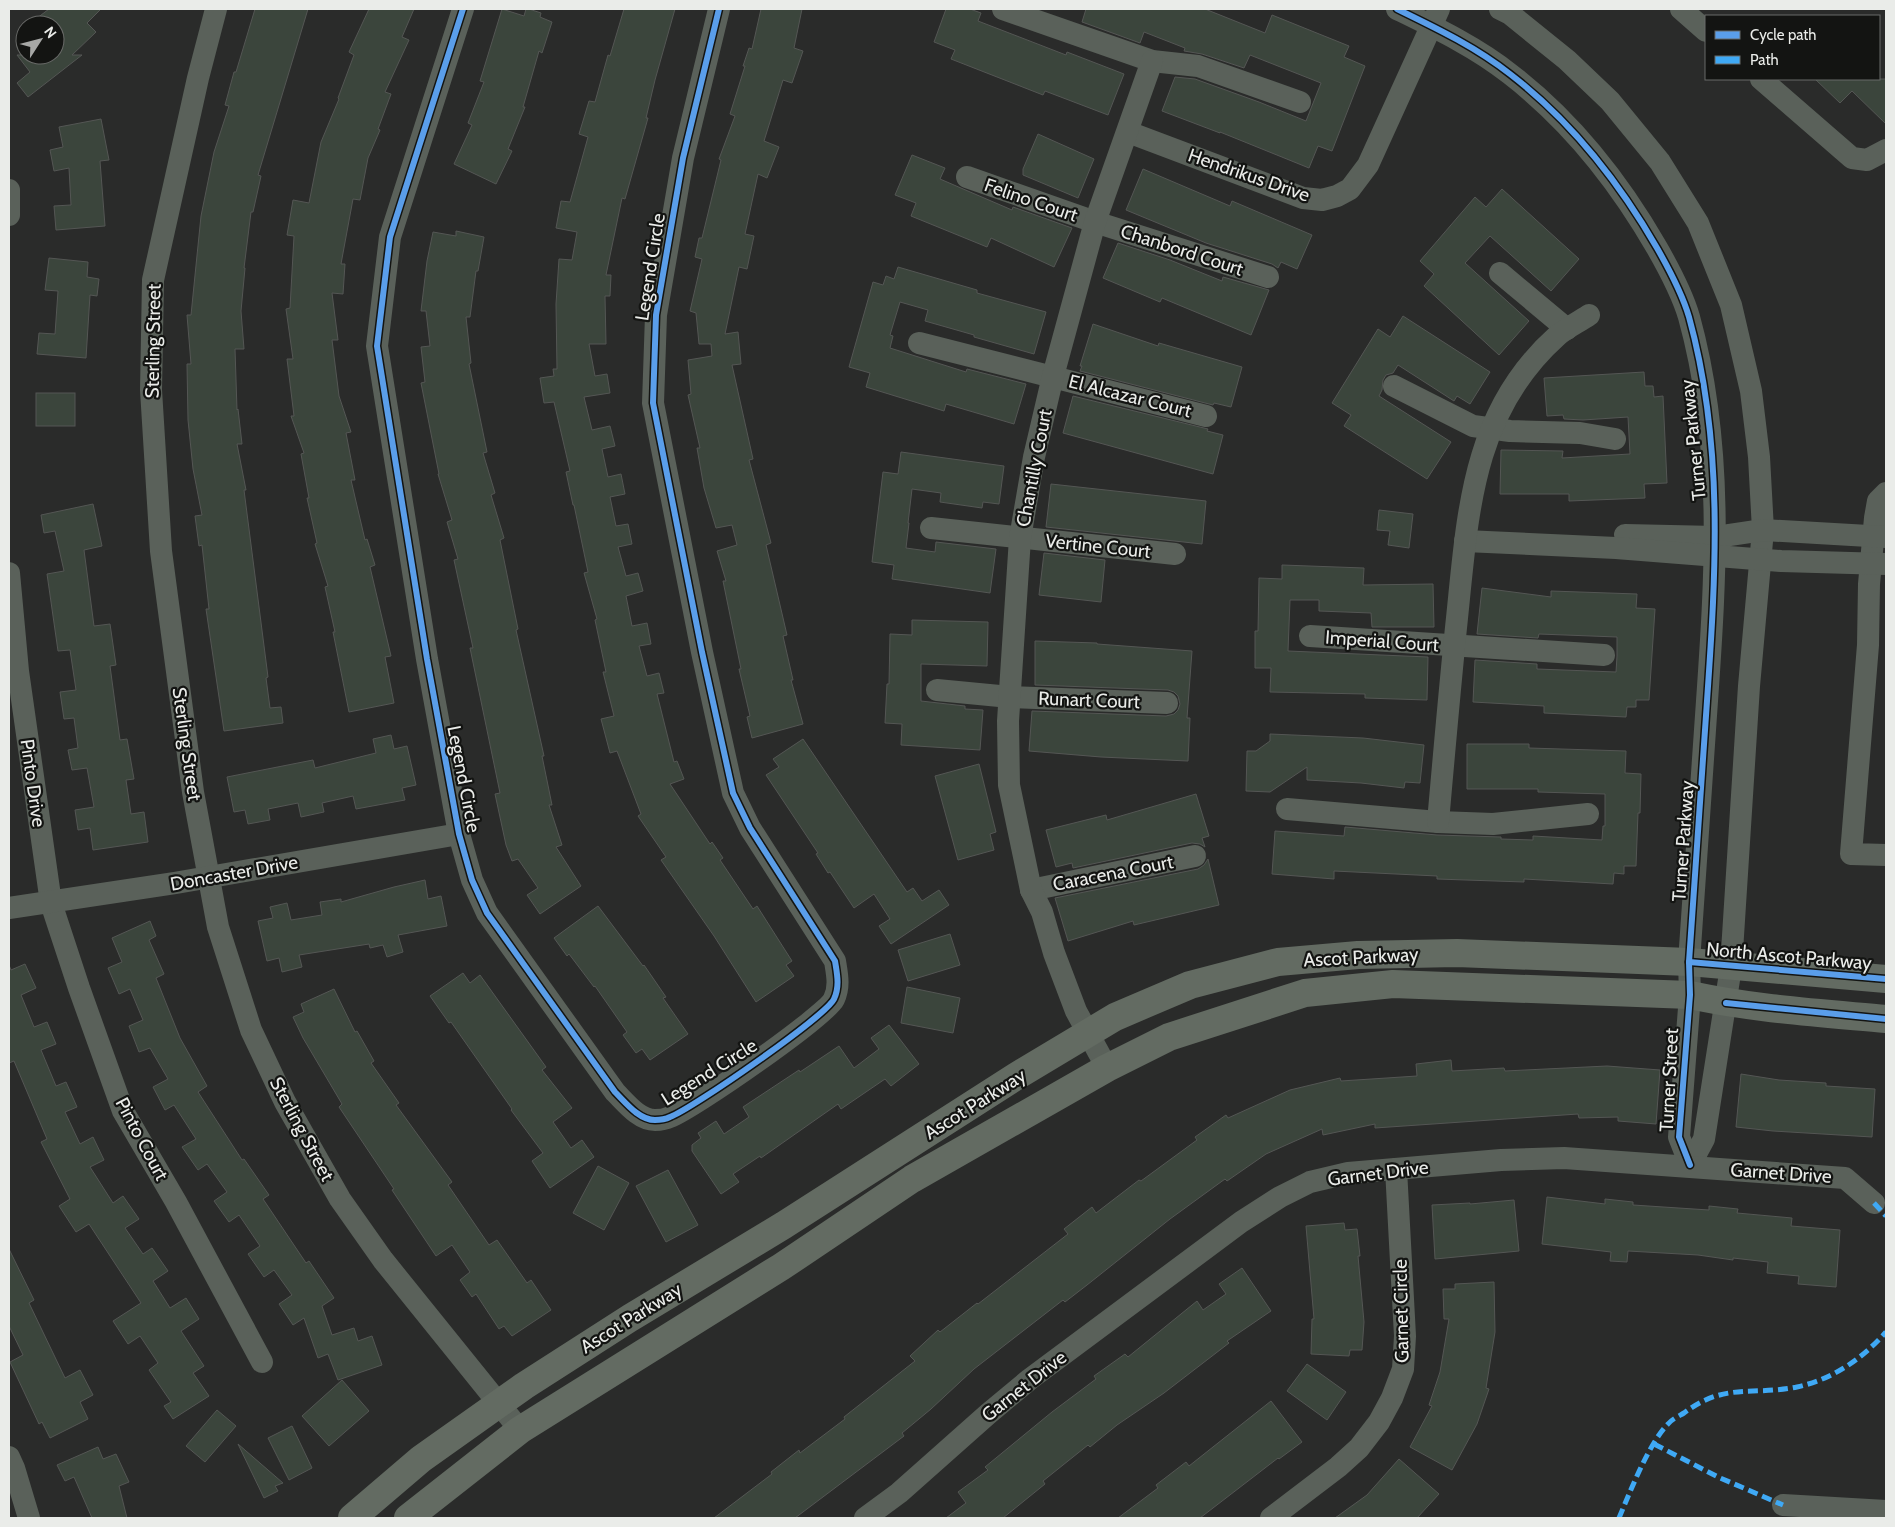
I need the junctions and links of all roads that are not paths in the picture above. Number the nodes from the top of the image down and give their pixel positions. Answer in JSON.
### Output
{"nodes":[{"id":1,"x":216,"y":9,"type":"edge"},
{"id":2,"x":463,"y":9,"type":"edge"},
{"id":3,"x":719,"y":9,"type":"edge"},
{"id":4,"x":1003,"y":9,"type":"edge"},
{"id":5,"x":1397,"y":9,"type":"edge"},
{"id":6,"x":1500,"y":9,"type":"edge"},
{"id":7,"x":1681,"y":9,"type":"edge"},
{"id":8,"x":1435,"y":18,"type":"edge"},
{"id":9,"x":1705,"y":30,"type":"edge"},
{"id":10,"x":1152,"y":61,"type":"junction"},
{"id":11,"x":1762,"y":80,"type":"edge"},
{"id":12,"x":1300,"y":102,"type":"dead end"},
{"id":13,"x":1128,"y":132,"type":"junction"},
{"id":14,"x":1886,"y":150,"type":"edge"},
{"id":15,"x":967,"y":178,"type":"dead end"},
{"id":16,"x":9,"y":190,"type":"edge"},
{"id":17,"x":9,"y":215,"type":"edge"},
{"id":18,"x":1095,"y":222,"type":"junction"},
{"id":19,"x":1500,"y":273,"type":"dead end"},
{"id":20,"x":1268,"y":277,"type":"dead end"},
{"id":21,"x":1589,"y":315,"type":"dead end"},
{"id":22,"x":1567,"y":329,"type":"junction"},
{"id":23,"x":919,"y":343,"type":"dead end"},
{"id":24,"x":1053,"y":376,"type":"junction"},
{"id":25,"x":1394,"y":386,"type":"dead end"},
{"id":26,"x":1206,"y":416,"type":"dead end"},
{"id":27,"x":1491,"y":429,"type":"junction"},
{"id":28,"x":1615,"y":439,"type":"dead end"},
{"id":29,"x":1886,"y":493,"type":"edge"},
{"id":30,"x":931,"y":528,"type":"dead end"},
{"id":31,"x":1763,"y":530,"type":"junction"},
{"id":32,"x":1466,"y":534,"type":"junction"},
{"id":33,"x":1880,"y":537,"type":"edge"},
{"id":34,"x":1020,"y":538,"type":"junction"},
{"id":35,"x":1716,"y":546,"type":"junction"},
{"id":36,"x":1175,"y":554,"type":"dead end"},
{"id":37,"x":1761,"y":559,"type":"junction"},
{"id":38,"x":1879,"y":564,"type":"edge"},
{"id":39,"x":9,"y":573,"type":"edge"},
{"id":40,"x":1310,"y":636,"type":"dead end"},
{"id":41,"x":1454,"y":645,"type":"junction"},
{"id":42,"x":1604,"y":654,"type":"dead end"},
{"id":43,"x":13,"y":671,"type":"edge"},
{"id":44,"x":937,"y":690,"type":"dead end"},
{"id":45,"x":1010,"y":697,"type":"junction"},
{"id":46,"x":1167,"y":703,"type":"dead end"},
{"id":47,"x":1286,"y":810,"type":"dead end"},
{"id":48,"x":1588,"y":814,"type":"dead end"},
{"id":49,"x":1438,"y":822,"type":"junction"},
{"id":50,"x":459,"y":834,"type":"junction"},
{"id":51,"x":1886,"y":855,"type":"edge"},
{"id":52,"x":1195,"y":856,"type":"dead end"},
{"id":53,"x":210,"y":876,"type":"junction"},
{"id":54,"x":1032,"y":890,"type":"junction"},
{"id":55,"x":51,"y":903,"type":"junction"},
{"id":56,"x":9,"y":908,"type":"edge"},
{"id":57,"x":1689,"y":962,"type":"junction"},
{"id":58,"x":1731,"y":967,"type":"junction"},
{"id":59,"x":1886,"y":979,"type":"edge"},
{"id":60,"x":1690,"y":995,"type":"junction"},
{"id":61,"x":1726,"y":1003,"type":"junction"},
{"id":62,"x":1886,"y":1020,"type":"edge"},
{"id":63,"x":1081,"y":1038,"type":"junction"},
{"id":64,"x":1106,"y":1068,"type":"junction"},
{"id":65,"x":1690,"y":1165,"type":"junction"},
{"id":66,"x":1396,"y":1169,"type":"junction"},
{"id":67,"x":1874,"y":1203,"type":"dead end"},
{"id":68,"x":262,"y":1362,"type":"dead end"},
{"id":69,"x":498,"y":1405,"type":"junction"},
{"id":70,"x":520,"y":1430,"type":"junction"},
{"id":71,"x":9,"y":1457,"type":"edge"},
{"id":72,"x":1783,"y":1505,"type":"dead end"},
{"id":73,"x":1886,"y":1511,"type":"edge"},
{"id":74,"x":29,"y":1518,"type":"edge"},
{"id":75,"x":352,"y":1518,"type":"edge"},
{"id":76,"x":408,"y":1518,"type":"edge"},
{"id":77,"x":865,"y":1518,"type":"edge"},
{"id":78,"x":1271,"y":1518,"type":"edge"}],
"edges":[{"from":1,"to":53,"type":"street","name":"Sterling Street"},
{"from":2,"to":50,"type":"street","name":"Legend Circle"},
{"from":3,"to":50,"type":"street","name":"Legend Circle"},
{"from":4,"to":10,"type":"street"},
{"from":5,"to":8,"type":"street","name":"Turner Parkway"},
{"from":6,"to":31,"type":"street"},
{"from":7,"to":9,"type":"street"},
{"from":8,"to":13,"type":"street","name":"Hendrikus Drive"},
{"from":8,"to":35,"type":"street","name":"Turner Parkway"},
{"from":10,"to":12,"type":"street"},
{"from":10,"to":13,"type":"street","name":"Chantilly Court"},
{"from":11,"to":14,"type":"street"},
{"from":13,"to":18,"type":"street","name":"Chantilly Court"},
{"from":15,"to":18,"type":"street","name":"Felino Court"},
{"from":16,"to":17,"type":"street"},
{"from":18,"to":20,"type":"street","name":"Chanbord Court"},
{"from":18,"to":24,"type":"street","name":"Chantilly Court"},
{"from":19,"to":22,"type":"street"},
{"from":21,"to":22,"type":"street"},
{"from":22,"to":27,"type":"street"},
{"from":23,"to":24,"type":"street","name":"El Alcazar Court"},
{"from":24,"to":26,"type":"street","name":"El Alcazar Court"},
{"from":24,"to":34,"type":"street","name":"Chantilly Court"},
{"from":25,"to":27,"type":"street"},
{"from":27,"to":28,"type":"street"},
{"from":27,"to":32,"type":"street"},
{"from":29,"to":33,"type":"street"},
{"from":30,"to":34,"type":"street","name":"Vertine Court"},
{"from":31,"to":33,"type":"street"},
{"from":31,"to":35,"type":"street"},
{"from":31,"to":37,"type":"street"},
{"from":32,"to":35,"type":"street"},
{"from":32,"to":41,"type":"street"},
{"from":33,"to":38,"type":"street"},
{"from":34,"to":36,"type":"street","name":"Vertine Court"},
{"from":34,"to":45,"type":"street","name":"Chantilly Court"},
{"from":35,"to":37,"type":"street"},
{"from":35,"to":57,"type":"street","name":"Turner Parkway"},
{"from":37,"to":38,"type":"street"},
{"from":37,"to":58,"type":"street"},
{"from":38,"to":51,"type":"street"},
{"from":39,"to":43,"type":"street","name":"Pinto Drive"},
{"from":40,"to":41,"type":"street","name":"Imperial Court"},
{"from":41,"to":42,"type":"street","name":"Imperial Court"},
{"from":41,"to":49,"type":"street"},
{"from":43,"to":55,"type":"street","name":"Pinto Drive"},
{"from":44,"to":45,"type":"street","name":"Runart Court"},
{"from":45,"to":46,"type":"street","name":"Runart Court"},
{"from":45,"to":54,"type":"street","name":"Chantilly Court"},
{"from":47,"to":49,"type":"street"},
{"from":48,"to":49,"type":"street"},
{"from":50,"to":53,"type":"street","name":"Doncaster Drive"},
{"from":52,"to":54,"type":"street","name":"Caracena Court"},
{"from":53,"to":55,"type":"street","name":"Doncaster Drive"},
{"from":53,"to":69,"type":"street","name":"Sterling Street"},
{"from":54,"to":63,"type":"street","name":"Chantilly Court"},
{"from":55,"to":56,"type":"street","name":"Doncaster Drive"},
{"from":55,"to":68,"type":"street","name":"Pinto Court"},
{"from":57,"to":58,"type":"main road","name":"North Ascot Parkway"},
{"from":57,"to":60,"type":"street","name":"Turner Parkway"},
{"from":57,"to":63,"type":"main road","name":"Ascot Parkway"},
{"from":58,"to":59,"type":"main road","name":"North Ascot Parkway"},
{"from":58,"to":61,"type":"street","name":"Turner Street"},
{"from":60,"to":61,"type":"main road","name":"Ascot Parkway"},
{"from":60,"to":64,"type":"main road","name":"Ascot Parkway"},
{"from":60,"to":65,"type":"street","name":"Turner Street"},
{"from":61,"to":62,"type":"main road"},
{"from":61,"to":65,"type":"street","name":"Turner Street"},
{"from":63,"to":64,"type":"street","name":"Chantilly Court"},
{"from":63,"to":69,"type":"main road","name":"Ascot Parkway"},
{"from":64,"to":70,"type":"main road","name":"Ascot Parkway"},
{"from":65,"to":66,"type":"street","name":"Garnet Drive"},
{"from":65,"to":67,"type":"street","name":"Garnet Drive"},
{"from":66,"to":77,"type":"street","name":"Garnet Drive"},
{"from":66,"to":78,"type":"street","name":"Garnet Circle"},
{"from":69,"to":70,"type":"street","name":"Sterling Street"},
{"from":69,"to":75,"type":"main road","name":"Ascot Parkway"},
{"from":70,"to":76,"type":"main road","name":"Ascot Parkway"},
{"from":71,"to":74,"type":"street"},
{"from":72,"to":73,"type":"street"}]}
